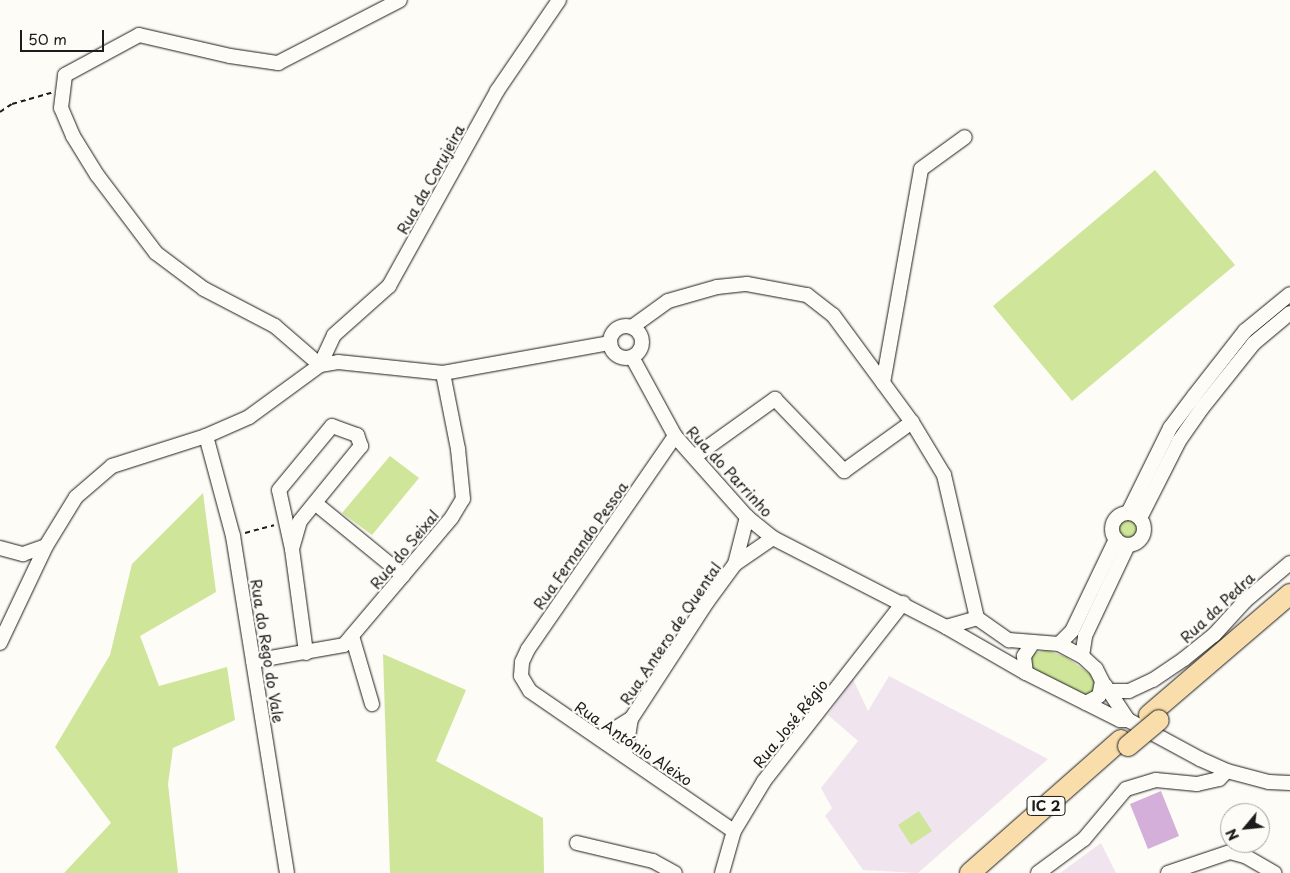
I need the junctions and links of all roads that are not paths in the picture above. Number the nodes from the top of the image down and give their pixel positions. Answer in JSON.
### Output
{"nodes":[{"id":1,"x":400,"y":0,"type":"edge"},
{"id":2,"x":559,"y":0,"type":"edge"},
{"id":3,"x":965,"y":137,"type":"dead end"},
{"id":4,"x":1290,"y":294,"type":"edge"},
{"id":5,"x":1290,"y":313,"type":"edge"},
{"id":6,"x":632,"y":327,"type":"junction"},
{"id":7,"x":610,"y":343,"type":"junction"},
{"id":8,"x":632,"y":356,"type":"junction"},
{"id":9,"x":320,"y":365,"type":"junction"},
{"id":10,"x":443,"y":373,"type":"junction"},
{"id":11,"x":883,"y":383,"type":"junction"},
{"id":12,"x":912,"y":422,"type":"junction"},
{"id":13,"x":206,"y":436,"type":"junction"},
{"id":14,"x":675,"y":436,"type":"junction"},
{"id":15,"x":694,"y":457,"type":"junction"},
{"id":16,"x":315,"y":503,"type":"junction"},
{"id":17,"x":1134,"y":516,"type":"junction"},
{"id":18,"x":747,"y":517,"type":"junction"},
{"id":19,"x":773,"y":538,"type":"junction"},
{"id":20,"x":1122,"y":542,"type":"junction"},
{"id":21,"x":46,"y":546,"type":"junction"},
{"id":22,"x":0,"y":548,"type":"edge"},
{"id":23,"x":292,"y":549,"type":"junction"},
{"id":24,"x":1290,"y":563,"type":"edge"},
{"id":25,"x":735,"y":564,"type":"junction"},
{"id":26,"x":403,"y":575,"type":"junction"},
{"id":27,"x":1290,"y":594,"type":"edge"},
{"id":28,"x":903,"y":603,"type":"junction"},
{"id":29,"x":1290,"y":606,"type":"edge"},
{"id":30,"x":977,"y":618,"type":"junction"},
{"id":31,"x":946,"y":627,"type":"junction"},
{"id":32,"x":352,"y":636,"type":"junction"},
{"id":33,"x":0,"y":643,"type":"edge"},
{"id":34,"x":1032,"y":644,"type":"junction"},
{"id":35,"x":1059,"y":644,"type":"junction"},
{"id":36,"x":306,"y":653,"type":"junction"},
{"id":37,"x":1082,"y":656,"type":"junction"},
{"id":38,"x":253,"y":661,"type":"junction"},
{"id":39,"x":1026,"y":673,"type":"junction"},
{"id":40,"x":521,"y":676,"type":"joint"},
{"id":41,"x":1106,"y":686,"type":"junction"},
{"id":42,"x":1086,"y":703,"type":"junction"},
{"id":43,"x":372,"y":704,"type":"dead end"},
{"id":44,"x":1154,"y":718,"type":"junction"},
{"id":45,"x":631,"y":719,"type":"junction"},
{"id":46,"x":1128,"y":720,"type":"junction"},
{"id":47,"x":600,"y":738,"type":"junction"},
{"id":48,"x":1124,"y":743,"type":"junction"},
{"id":49,"x":625,"y":756,"type":"junction"},
{"id":50,"x":1227,"y":771,"type":"junction"},
{"id":51,"x":1290,"y":783,"type":"edge"},
{"id":52,"x":734,"y":831,"type":"junction"},
{"id":53,"x":577,"y":843,"type":"dead end"},
{"id":54,"x":287,"y":873,"type":"edge"},
{"id":55,"x":675,"y":873,"type":"edge"},
{"id":56,"x":722,"y":873,"type":"edge"},
{"id":57,"x":970,"y":873,"type":"edge"},
{"id":58,"x":984,"y":873,"type":"edge"},
{"id":59,"x":1038,"y":873,"type":"edge"},
{"id":60,"x":1168,"y":873,"type":"edge"},
{"id":61,"x":1274,"y":873,"type":"edge"}],
"edges":[{"from":1,"to":9,"type":"street"},
{"from":2,"to":9,"type":"street","name":"Rua da Corujeira"},
{"from":3,"to":11,"type":"street"},
{"from":4,"to":17,"type":"street"},
{"from":5,"to":17,"type":"street"},
{"from":6,"to":7,"type":"street"},
{"from":6,"to":8,"type":"street"},
{"from":6,"to":11,"type":"street"},
{"from":7,"to":8,"type":"street"},
{"from":7,"to":10,"type":"street"},
{"from":8,"to":14,"type":"street","name":"Rua do Parrinho"},
{"from":9,"to":10,"type":"street"},
{"from":9,"to":13,"type":"street"},
{"from":10,"to":26,"type":"street","name":"Rua do Seixal"},
{"from":11,"to":12,"type":"street"},
{"from":12,"to":15,"type":"street"},
{"from":12,"to":30,"type":"street"},
{"from":13,"to":21,"type":"street"},
{"from":13,"to":38,"type":"street","name":"Rua do Rego do Vale"},
{"from":14,"to":15,"type":"street","name":"Rua do Parrinho"},
{"from":14,"to":40,"type":"street","name":"Rua Fernando Pessoa"},
{"from":15,"to":18,"type":"street","name":"Rua do Parrinho"},
{"from":16,"to":23,"type":"street"},
{"from":16,"to":23,"type":"street"},
{"from":16,"to":26,"type":"street"},
{"from":17,"to":20,"type":"street"},
{"from":17,"to":20,"type":"street"},
{"from":18,"to":19,"type":"street","name":"Rua do Parrinho"},
{"from":18,"to":25,"type":"street","name":"Rua Antero de Quental"},
{"from":19,"to":25,"type":"street","name":"Rua Antero de Quental"},
{"from":19,"to":28,"type":"street","name":"Rua do Parrinho"},
{"from":20,"to":35,"type":"street"},
{"from":20,"to":37,"type":"street"},
{"from":21,"to":22,"type":"street"},
{"from":21,"to":33,"type":"street"},
{"from":23,"to":36,"type":"street"},
{"from":24,"to":41,"type":"street","name":"Rua da Pedra"},
{"from":25,"to":45,"type":"street","name":"Rua Antero de Quental"},
{"from":26,"to":32,"type":"street","name":"Rua do Seixal"},
{"from":27,"to":44,"type":"highway","number":"IC 2"},
{"from":28,"to":31,"type":"street","name":"Rua do Parrinho"},
{"from":28,"to":52,"type":"street","name":"Rua José Régio"},
{"from":29,"to":44,"type":"highway","number":"IC 2"},
{"from":30,"to":31,"type":"street"},
{"from":30,"to":34,"type":"street","name":"Rua do Parrinho"},
{"from":31,"to":39,"type":"street","name":"Rua do Parrinho"},
{"from":32,"to":36,"type":"street","name":"Rua do Seixal"},
{"from":32,"to":43,"type":"street"},
{"from":34,"to":35,"type":"street","name":"Rua do Parrinho"},
{"from":34,"to":39,"type":"street"},
{"from":35,"to":37,"type":"street","name":"Rua do Parrinho"},
{"from":36,"to":38,"type":"street","name":"Rua do Seixal"},
{"from":37,"to":41,"type":"street","name":"Rua do Parrinho"},
{"from":38,"to":54,"type":"street","name":"Rua do Rego do Vale"},
{"from":39,"to":42,"type":"street","name":"Rua do Parrinho"},
{"from":40,"to":47,"type":"street","name":"Rua António Aleixo"},
{"from":41,"to":42,"type":"street"},
{"from":41,"to":46,"type":"street","name":"Rua do Parrinho"},
{"from":42,"to":46,"type":"street","name":"Rua do Parrinho"},
{"from":44,"to":48,"type":"highway","number":"IC 2"},
{"from":45,"to":47,"type":"street","name":"Rua Antero de Quental"},
{"from":45,"to":49,"type":"street","name":"Rua Antero de Quental"},
{"from":46,"to":50,"type":"street","name":"Rua do Parrinho"},
{"from":47,"to":49,"type":"street","name":"Rua António Aleixo"},
{"from":48,"to":57,"type":"highway","number":"IC 2"},
{"from":48,"to":58,"type":"highway","number":"IC 2"},
{"from":49,"to":52,"type":"street","name":"Rua António Aleixo"},
{"from":50,"to":51,"type":"street","name":"Rua do Parrinho"},
{"from":50,"to":59,"type":"street"},
{"from":52,"to":56,"type":"street","name":"Rua José Régio"},
{"from":53,"to":55,"type":"street"},
{"from":60,"to":61,"type":"street"}]}
